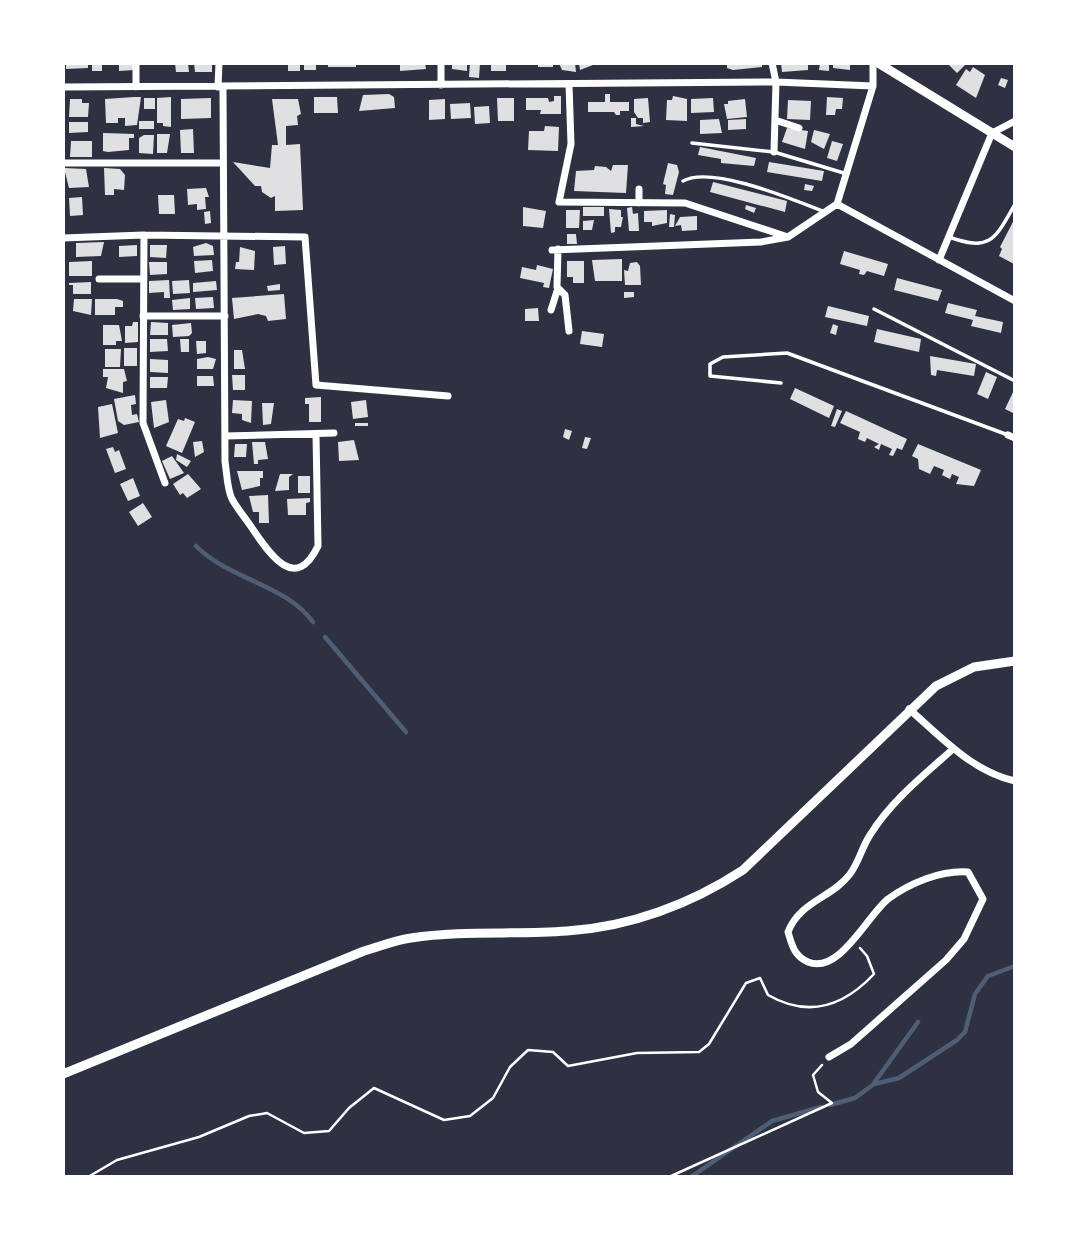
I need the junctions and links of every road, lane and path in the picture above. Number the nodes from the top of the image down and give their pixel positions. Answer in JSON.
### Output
{"nodes":[{"id":1,"x":136,"y":63,"type":"edge"},
{"id":2,"x":219,"y":63,"type":"edge"},
{"id":3,"x":441,"y":63,"type":"edge"},
{"id":4,"x":772,"y":63,"type":"edge"},
{"id":5,"x":875,"y":63,"type":"edge"},
{"id":6,"x":776,"y":82,"type":"junction"},
{"id":7,"x":569,"y":84,"type":"junction"},
{"id":8,"x":441,"y":85,"type":"junction"},
{"id":9,"x":873,"y":86,"type":"junction"},
{"id":10,"x":63,"y":87,"type":"edge"},
{"id":11,"x":136,"y":87,"type":"junction"},
{"id":12,"x":221,"y":87,"type":"junction"},
{"id":13,"x":775,"y":120,"type":"junction"},
{"id":14,"x":1015,"y":121,"type":"edge"},
{"id":15,"x":799,"y":128,"type":"dead end"},
{"id":16,"x":992,"y":133,"type":"junction"},
{"id":17,"x":692,"y":143,"type":"dead end"},
{"id":18,"x":1015,"y":147,"type":"edge"},
{"id":19,"x":774,"y":152,"type":"junction"},
{"id":20,"x":63,"y":163,"type":"edge"},
{"id":21,"x":223,"y":163,"type":"junction"},
{"id":22,"x":847,"y":174,"type":"junction"},
{"id":23,"x":683,"y":181,"type":"dead end"},
{"id":24,"x":639,"y":190,"type":"dead end"},
{"id":25,"x":639,"y":203,"type":"junction"},
{"id":26,"x":837,"y":204,"type":"junction"},
{"id":27,"x":1015,"y":204,"type":"edge"},
{"id":28,"x":826,"y":212,"type":"junction"},
{"id":29,"x":144,"y":235,"type":"junction"},
{"id":30,"x":223,"y":235,"type":"junction"},
{"id":31,"x":788,"y":237,"type":"junction"},
{"id":32,"x":948,"y":237,"type":"junction"},
{"id":33,"x":63,"y":238,"type":"edge"},
{"id":34,"x":939,"y":260,"type":"junction"},
{"id":35,"x":100,"y":279,"type":"dead end"},
{"id":36,"x":143,"y":279,"type":"junction"},
{"id":37,"x":558,"y":288,"type":"junction"},
{"id":38,"x":1015,"y":301,"type":"edge"},
{"id":39,"x":874,"y":309,"type":"dead end"},
{"id":40,"x":551,"y":310,"type":"dead end"},
{"id":41,"x":143,"y":316,"type":"junction"},
{"id":42,"x":225,"y":316,"type":"junction"},
{"id":43,"x":569,"y":331,"type":"dead end"},
{"id":44,"x":1015,"y":381,"type":"edge"},
{"id":45,"x":781,"y":383,"type":"dead end"},
{"id":46,"x":448,"y":396,"type":"dead end"},
{"id":47,"x":334,"y":433,"type":"dead end"},
{"id":48,"x":316,"y":434,"type":"junction"},
{"id":49,"x":225,"y":436,"type":"junction"},
{"id":50,"x":1011,"y":437,"type":"edge"},
{"id":51,"x":165,"y":483,"type":"dead end"},
{"id":52,"x":1015,"y":661,"type":"edge"},
{"id":53,"x":909,"y":709,"type":"junction"},
{"id":54,"x":953,"y":749,"type":"junction"},
{"id":55,"x":1015,"y":781,"type":"edge"},
{"id":56,"x":852,"y":941,"type":"junction"},
{"id":57,"x":830,"y":1057,"type":"joint"},
{"id":58,"x":63,"y":1074,"type":"edge"},
{"id":59,"x":88,"y":1177,"type":"edge"},
{"id":60,"x":670,"y":1177,"type":"edge"}],
"edges":[{"from":1,"to":11,"type":"street"},
{"from":2,"to":12,"type":"street"},
{"from":3,"to":8,"type":"street"},
{"from":4,"to":6,"type":"street"},
{"from":5,"to":9,"type":"street"},
{"from":5,"to":16,"type":"street"},
{"from":6,"to":7,"type":"street"},
{"from":6,"to":9,"type":"street"},
{"from":6,"to":13,"type":"street"},
{"from":7,"to":8,"type":"street"},
{"from":7,"to":25,"type":"street"},
{"from":8,"to":12,"type":"street"},
{"from":9,"to":22,"type":"street"},
{"from":10,"to":11,"type":"street"},
{"from":11,"to":12,"type":"street"},
{"from":12,"to":21,"type":"street"},
{"from":13,"to":15,"type":"street"},
{"from":13,"to":19,"type":"street"},
{"from":14,"to":16,"type":"street"},
{"from":16,"to":18,"type":"street"},
{"from":16,"to":32,"type":"street"},
{"from":17,"to":19,"type":"lane"},
{"from":19,"to":22,"type":"lane"},
{"from":20,"to":21,"type":"street"},
{"from":21,"to":30,"type":"street"},
{"from":22,"to":26,"type":"street"},
{"from":23,"to":28,"type":"lane"},
{"from":24,"to":25,"type":"street"},
{"from":25,"to":31,"type":"street"},
{"from":26,"to":28,"type":"street"},
{"from":26,"to":34,"type":"street"},
{"from":27,"to":32,"type":"lane"},
{"from":28,"to":31,"type":"street"},
{"from":29,"to":30,"type":"street"},
{"from":29,"to":33,"type":"street"},
{"from":29,"to":36,"type":"street"},
{"from":30,"to":42,"type":"street"},
{"from":30,"to":46,"type":"street"},
{"from":31,"to":37,"type":"street"},
{"from":32,"to":34,"type":"street"},
{"from":34,"to":38,"type":"street"},
{"from":35,"to":36,"type":"street"},
{"from":36,"to":41,"type":"street"},
{"from":37,"to":40,"type":"street"},
{"from":37,"to":43,"type":"street"},
{"from":39,"to":44,"type":"lane"},
{"from":41,"to":42,"type":"street"},
{"from":41,"to":51,"type":"street"},
{"from":42,"to":49,"type":"street"},
{"from":45,"to":50,"type":"lane"},
{"from":47,"to":48,"type":"street"},
{"from":48,"to":49,"type":"street"},
{"from":48,"to":49,"type":"street"},
{"from":52,"to":53,"type":"street"},
{"from":53,"to":54,"type":"street"},
{"from":53,"to":58,"type":"street"},
{"from":54,"to":55,"type":"street"},
{"from":54,"to":56,"type":"street"},
{"from":56,"to":57,"type":"street"},
{"from":56,"to":59,"type":"path"},
{"from":57,"to":60,"type":"path"}]}
